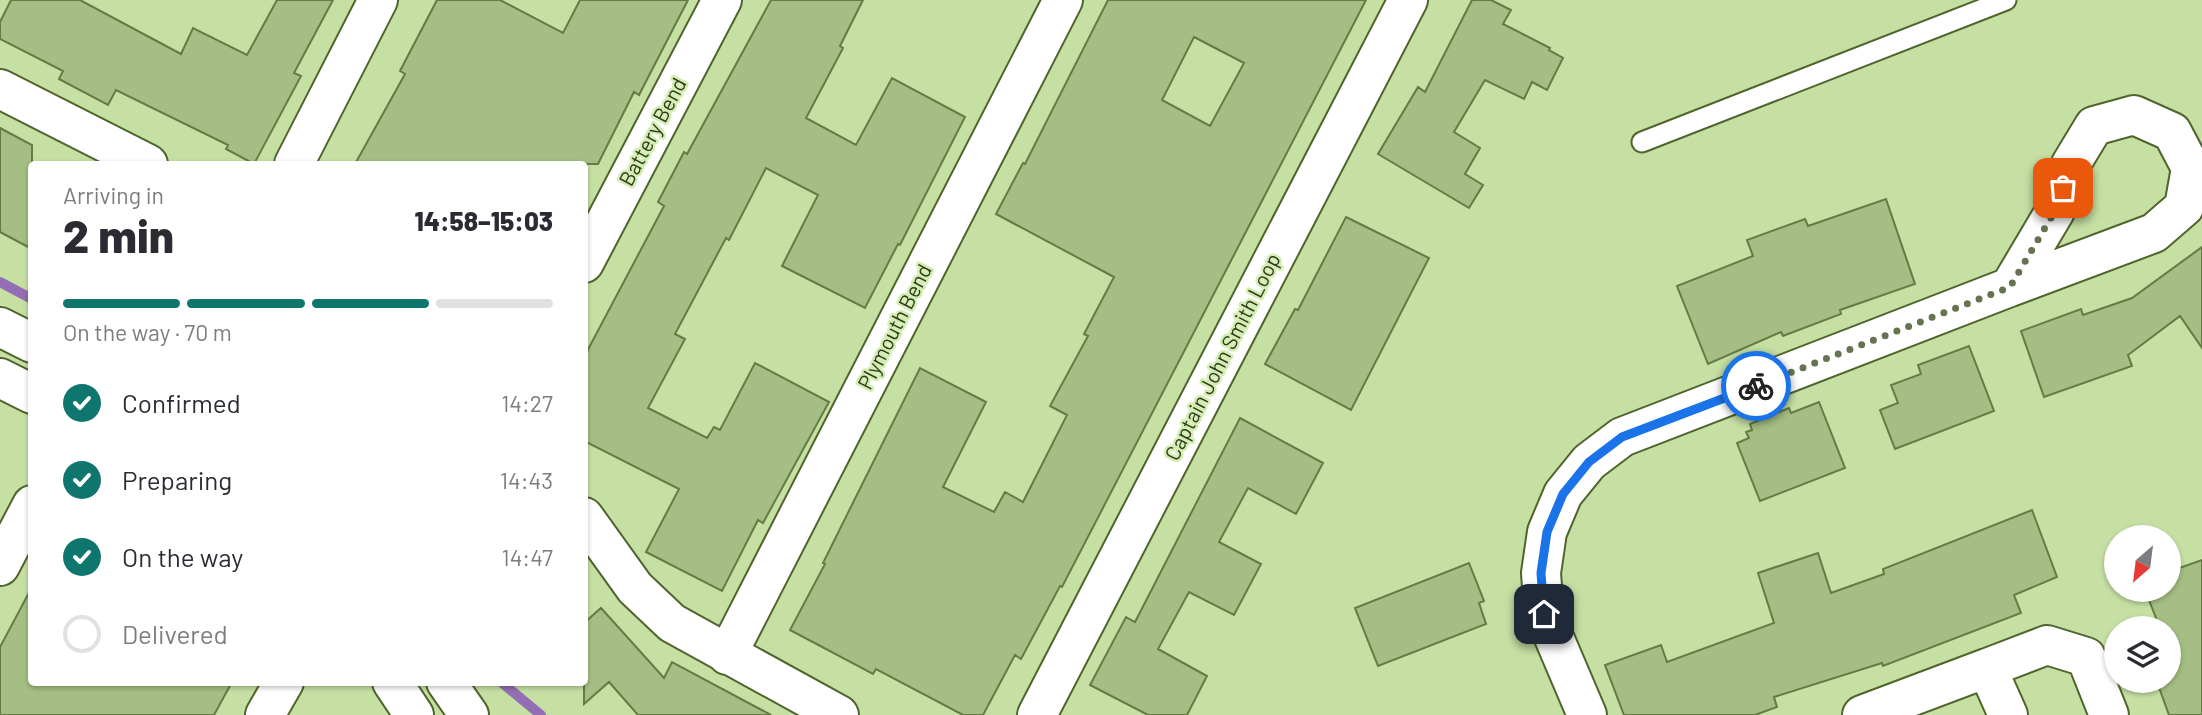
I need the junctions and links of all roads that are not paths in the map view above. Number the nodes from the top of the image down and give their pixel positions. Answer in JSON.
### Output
{"nodes":[{"id":1,"x":378,"y":0,"type":"edge"},
{"id":2,"x":722,"y":0,"type":"edge"},
{"id":3,"x":1063,"y":0,"type":"edge"},
{"id":4,"x":1408,"y":0,"type":"edge"},
{"id":5,"x":2006,"y":0,"type":"edge"},
{"id":6,"x":0,"y":89,"type":"edge"},
{"id":7,"x":1642,"y":142,"type":"dead end"},
{"id":8,"x":142,"y":161,"type":"edge"},
{"id":9,"x":296,"y":161,"type":"edge"},
{"id":10,"x":588,"y":255,"type":"edge"},
{"id":11,"x":2010,"y":287,"type":"junction"},
{"id":12,"x":0,"y":327,"type":"edge"},
{"id":13,"x":28,"y":341,"type":"edge"},
{"id":14,"x":0,"y":378,"type":"edge"},
{"id":15,"x":28,"y":392,"type":"edge"},
{"id":16,"x":28,"y":513,"type":"edge"},
{"id":17,"x":588,"y":523,"type":"edge"},
{"id":18,"x":0,"y":566,"type":"edge"},
{"id":19,"x":727,"y":655,"type":"junction"},
{"id":20,"x":1987,"y":668,"type":"junction"},
{"id":21,"x":282,"y":686,"type":"edge"},
{"id":22,"x":395,"y":686,"type":"edge"},
{"id":23,"x":449,"y":686,"type":"edge"},
{"id":24,"x":265,"y":715,"type":"edge"},
{"id":25,"x":414,"y":715,"type":"edge"},
{"id":26,"x":469,"y":715,"type":"edge"},
{"id":27,"x":839,"y":715,"type":"edge"},
{"id":28,"x":1037,"y":715,"type":"edge"},
{"id":29,"x":1587,"y":715,"type":"edge"},
{"id":30,"x":1862,"y":715,"type":"edge"},
{"id":31,"x":2008,"y":715,"type":"edge"},
{"id":32,"x":2109,"y":715,"type":"edge"}],
"edges":[{"from":1,"to":9,"type":"street"},
{"from":2,"to":10,"type":"street","name":"Battery Bend"},
{"from":3,"to":19,"type":"street","name":"Plymouth Bend"},
{"from":4,"to":28,"type":"street","name":"Captain John Smith Loop"},
{"from":5,"to":7,"type":"lane"},
{"from":6,"to":8,"type":"street"},
{"from":11,"to":11,"type":"street"},
{"from":11,"to":29,"type":"street"},
{"from":12,"to":13,"type":"street"},
{"from":14,"to":15,"type":"street"},
{"from":16,"to":18,"type":"street"},
{"from":17,"to":19,"type":"street"},
{"from":19,"to":27,"type":"street"},
{"from":20,"to":30,"type":"street"},
{"from":20,"to":31,"type":"street"},
{"from":20,"to":32,"type":"street"},
{"from":21,"to":24,"type":"street"},
{"from":22,"to":25,"type":"street"},
{"from":23,"to":26,"type":"street"}]}
